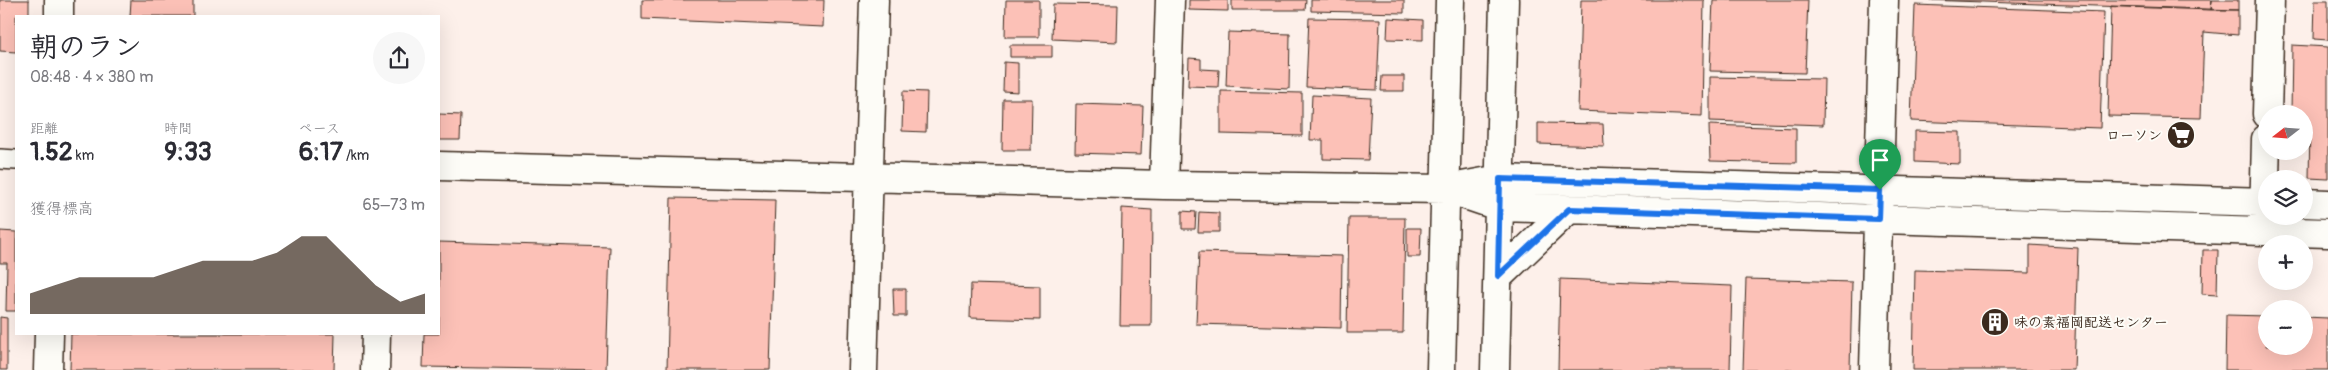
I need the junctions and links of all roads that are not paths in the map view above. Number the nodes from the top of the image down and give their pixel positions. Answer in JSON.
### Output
{"nodes":[{"id":1,"x":59,"y":0,"type":"edge"},
{"id":2,"x":874,"y":0,"type":"edge"},
{"id":3,"x":1170,"y":0,"type":"edge"},
{"id":4,"x":1450,"y":0,"type":"edge"},
{"id":5,"x":1504,"y":0,"type":"edge"},
{"id":6,"x":1884,"y":0,"type":"edge"},
{"id":7,"x":2270,"y":0,"type":"edge"},
{"id":8,"x":59,"y":15,"type":"edge"},
{"id":9,"x":2267,"y":105,"type":"edge"},
{"id":10,"x":0,"y":159,"type":"edge"},
{"id":11,"x":15,"y":160,"type":"edge"},
{"id":12,"x":440,"y":166,"type":"edge"},
{"id":13,"x":868,"y":177,"type":"junction"},
{"id":14,"x":1500,"y":179,"type":"junction"},
{"id":15,"x":1164,"y":185,"type":"junction"},
{"id":16,"x":1446,"y":189,"type":"junction"},
{"id":17,"x":1880,"y":190,"type":"junction"},
{"id":18,"x":2258,"y":202,"type":"edge"},
{"id":19,"x":2313,"y":203,"type":"edge"},
{"id":20,"x":2328,"y":204,"type":"edge"},
{"id":21,"x":1501,"y":207,"type":"junction"},
{"id":22,"x":1569,"y":209,"type":"junction"},
{"id":23,"x":1879,"y":219,"type":"junction"},
{"id":24,"x":2264,"y":225,"type":"edge"},
{"id":25,"x":2264,"y":231,"type":"junction"},
{"id":26,"x":2328,"y":233,"type":"edge"},
{"id":27,"x":1498,"y":276,"type":"junction"},
{"id":28,"x":49,"y":335,"type":"edge"},
{"id":29,"x":376,"y":335,"type":"edge"},
{"id":30,"x":48,"y":370,"type":"edge"},
{"id":31,"x":375,"y":370,"type":"edge"},
{"id":32,"x":863,"y":370,"type":"edge"},
{"id":33,"x":1441,"y":370,"type":"edge"},
{"id":34,"x":1496,"y":370,"type":"edge"},
{"id":35,"x":1874,"y":370,"type":"edge"}],
"edges":[{"from":1,"to":8,"type":"street"},
{"from":2,"to":13,"type":"street"},
{"from":3,"to":15,"type":"street"},
{"from":4,"to":16,"type":"street"},
{"from":5,"to":14,"type":"street"},
{"from":6,"to":17,"type":"street"},
{"from":7,"to":9,"type":"street"},
{"from":10,"to":11,"type":"street"},
{"from":12,"to":13,"type":"street"},
{"from":13,"to":15,"type":"street"},
{"from":13,"to":32,"type":"street"},
{"from":14,"to":16,"type":"street"},
{"from":14,"to":17,"type":"street"},
{"from":14,"to":21,"type":"street"},
{"from":15,"to":16,"type":"street"},
{"from":16,"to":21,"type":"street"},
{"from":16,"to":33,"type":"street"},
{"from":17,"to":18,"type":"street"},
{"from":17,"to":23,"type":"street"},
{"from":19,"to":20,"type":"street"},
{"from":21,"to":22,"type":"street"},
{"from":21,"to":27,"type":"street"},
{"from":22,"to":23,"type":"street"},
{"from":22,"to":27,"type":"street"},
{"from":23,"to":25,"type":"street"},
{"from":23,"to":35,"type":"street"},
{"from":24,"to":25,"type":"street"},
{"from":25,"to":26,"type":"street"},
{"from":27,"to":34,"type":"street"},
{"from":28,"to":30,"type":"street"},
{"from":29,"to":31,"type":"street"}]}
